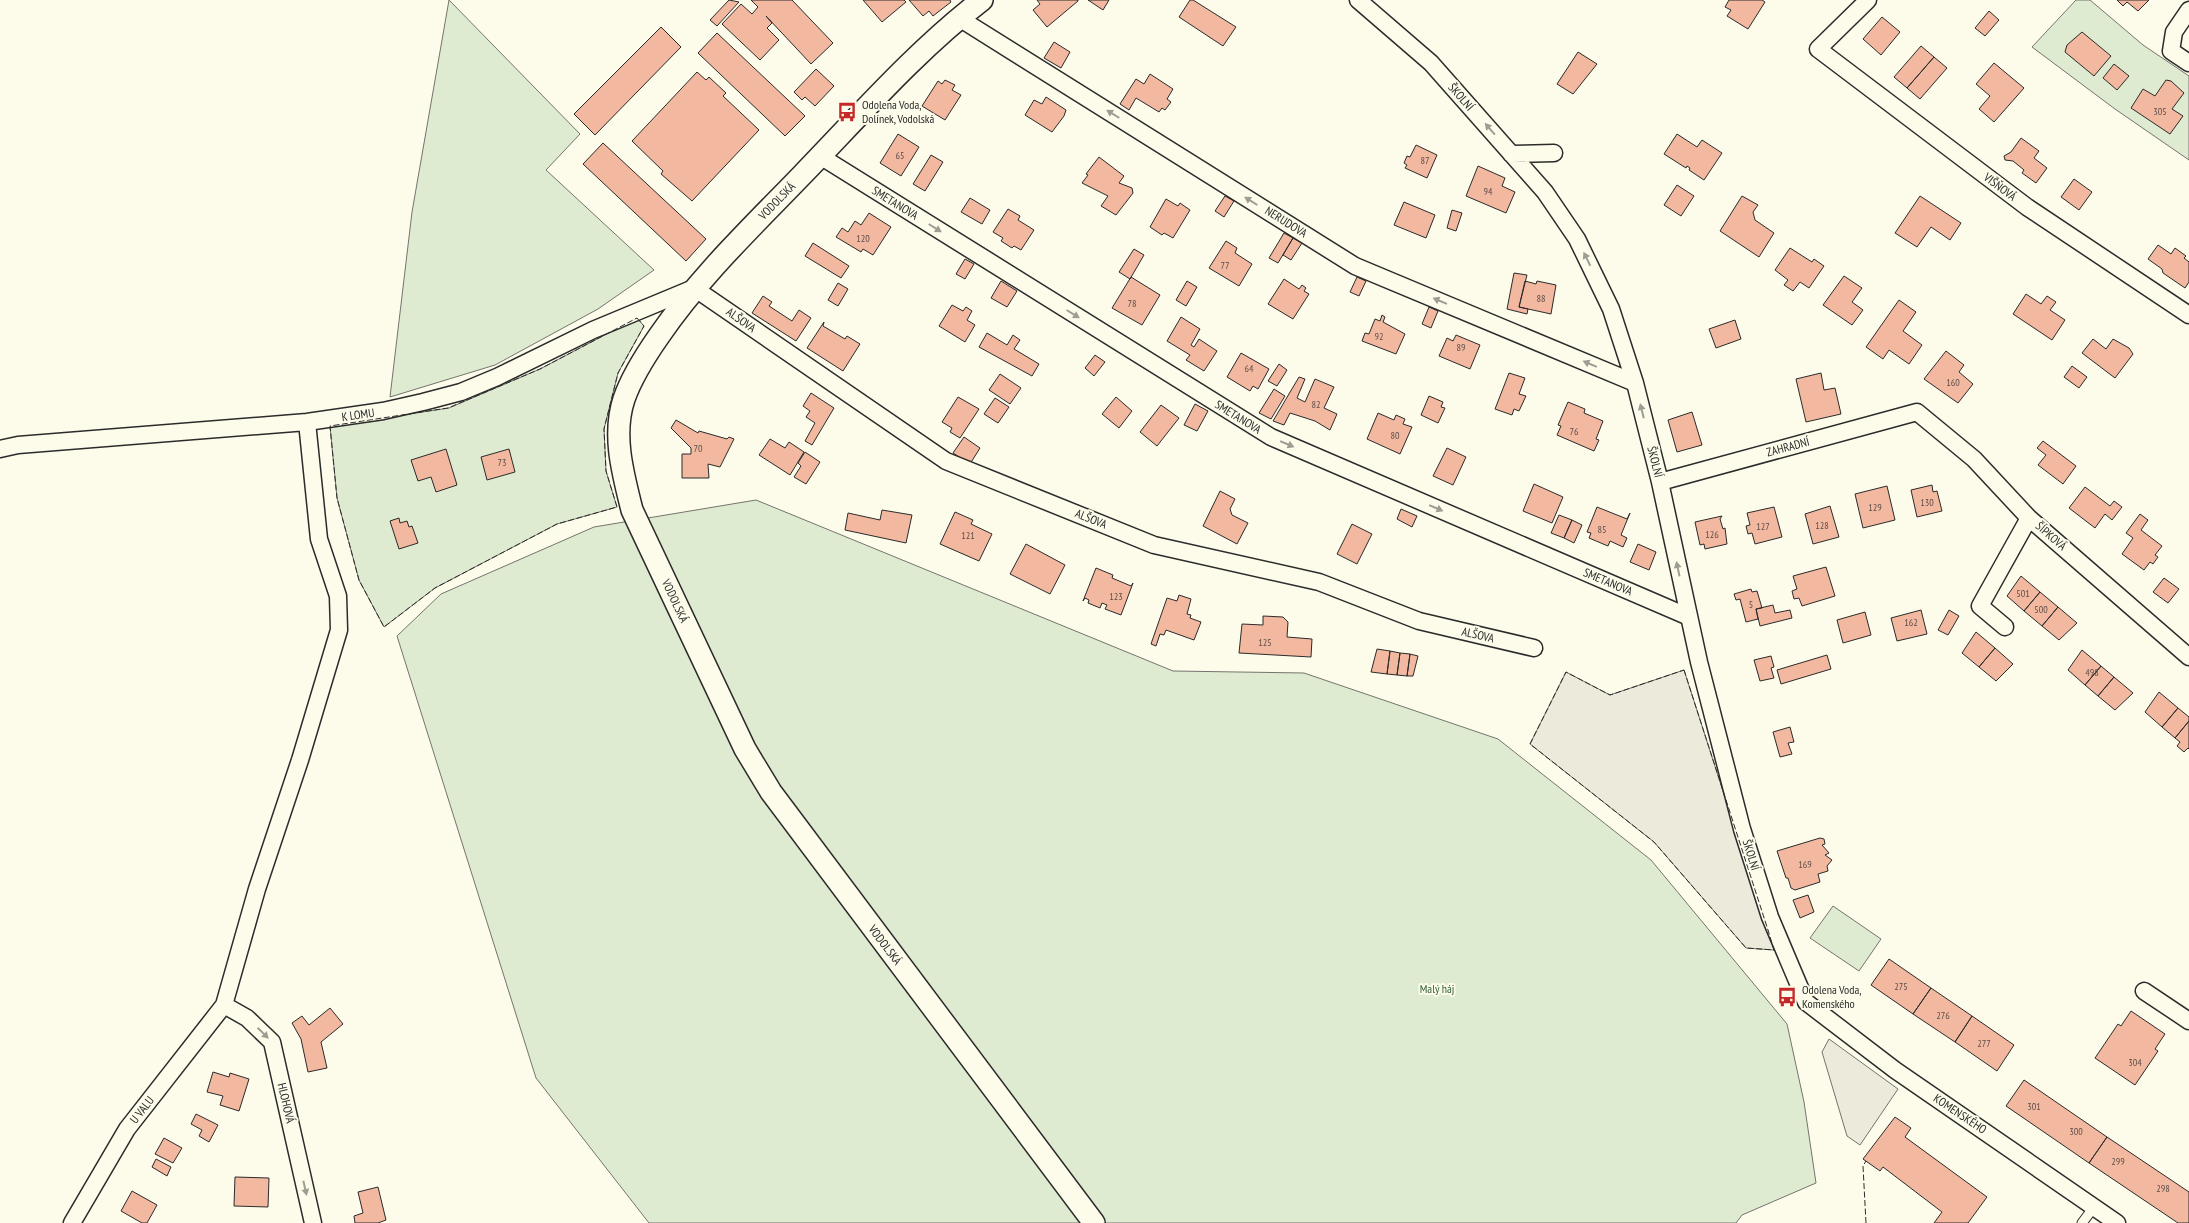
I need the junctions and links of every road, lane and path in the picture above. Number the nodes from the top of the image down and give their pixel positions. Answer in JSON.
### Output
{"nodes":[{"id":1,"x":982,"y":0,"type":"edge"},
{"id":2,"x":1358,"y":0,"type":"edge"},
{"id":3,"x":1859,"y":2,"type":"edge"},
{"id":4,"x":2189,"y":10,"type":"edge"},
{"id":5,"x":959,"y":18,"type":"junction"},
{"id":6,"x":2189,"y":63,"type":"edge"},
{"id":7,"x":1554,"y":153,"type":"dead end"},
{"id":8,"x":1511,"y":154,"type":"junction"},
{"id":9,"x":820,"y":156,"type":"junction"},
{"id":10,"x":694,"y":288,"type":"junction"},
{"id":11,"x":2189,"y":315,"type":"edge"},
{"id":12,"x":1635,"y":383,"type":"junction"},
{"id":13,"x":1917,"y":412,"type":"joint"},
{"id":14,"x":307,"y":422,"type":"junction"},
{"id":15,"x":0,"y":449,"type":"edge"},
{"id":16,"x":1660,"y":482,"type":"junction"},
{"id":17,"x":2029,"y":518,"type":"junction"},
{"id":18,"x":1688,"y":617,"type":"junction"},
{"id":19,"x":2005,"y":627,"type":"dead end"},
{"id":20,"x":1534,"y":648,"type":"dead end"},
{"id":21,"x":2189,"y":657,"type":"edge"},
{"id":22,"x":2144,"y":991,"type":"dead end"},
{"id":23,"x":1806,"y":1002,"type":"joint"},
{"id":24,"x":224,"y":1005,"type":"junction"},
{"id":25,"x":2189,"y":1022,"type":"edge"},
{"id":26,"x":2094,"y":1207,"type":"junction"},
{"id":27,"x":72,"y":1223,"type":"edge"},
{"id":28,"x":313,"y":1223,"type":"edge"},
{"id":29,"x":1094,"y":1223,"type":"edge"},
{"id":30,"x":2082,"y":1223,"type":"edge"},
{"id":31,"x":2117,"y":1223,"type":"edge"}],
"edges":[{"from":1,"to":5,"type":"street","name":"VODOLSKÁ"},
{"from":8,"to":2,"type":"street","name":"ŠKOLNÍ","one_way":true},
{"from":3,"to":11,"type":"street","name":"VIŠŇOVÁ"},
{"from":4,"to":6,"type":"street"},
{"from":5,"to":9,"type":"street","name":"VODOLSKÁ"},
{"from":12,"to":5,"type":"street","name":"NERUDOVA","one_way":true},
{"from":7,"to":8,"type":"street"},
{"from":12,"to":8,"type":"street","name":"ŠKOLNÍ","one_way":true},
{"from":9,"to":10,"type":"street","name":"VODOLSKÁ"},
{"from":9,"to":18,"type":"street","name":"SMETANOVA","one_way":true},
{"from":10,"to":14,"type":"street","name":"K LOMU"},
{"from":10,"to":20,"type":"street","name":"ALŠOVA"},
{"from":10,"to":29,"type":"street","name":"VODOLSKÁ"},
{"from":16,"to":12,"type":"street","name":"ŠKOLNÍ","one_way":true},
{"from":13,"to":16,"type":"street","name":"ZAHRADNÍ"},
{"from":13,"to":17,"type":"street","name":"ŠÍPKOVÁ"},
{"from":14,"to":15,"type":"street","name":"K LOMU"},
{"from":14,"to":24,"type":"street"},
{"from":18,"to":16,"type":"street","name":"ŠKOLNÍ","one_way":true},
{"from":17,"to":19,"type":"street"},
{"from":17,"to":21,"type":"street","name":"ŠÍPKOVÁ"},
{"from":18,"to":23,"type":"street","name":"ŠKOLNÍ"},
{"from":22,"to":25,"type":"street"},
{"from":23,"to":26,"type":"street","name":"KOMENSKÉHO"},
{"from":24,"to":27,"type":"street","name":"U VALU"},
{"from":24,"to":28,"type":"street","name":"HLOHOVÁ","one_way":true},
{"from":26,"to":30,"type":"lane"},
{"from":26,"to":31,"type":"street","name":"KOMENSKÉHO"}]}
